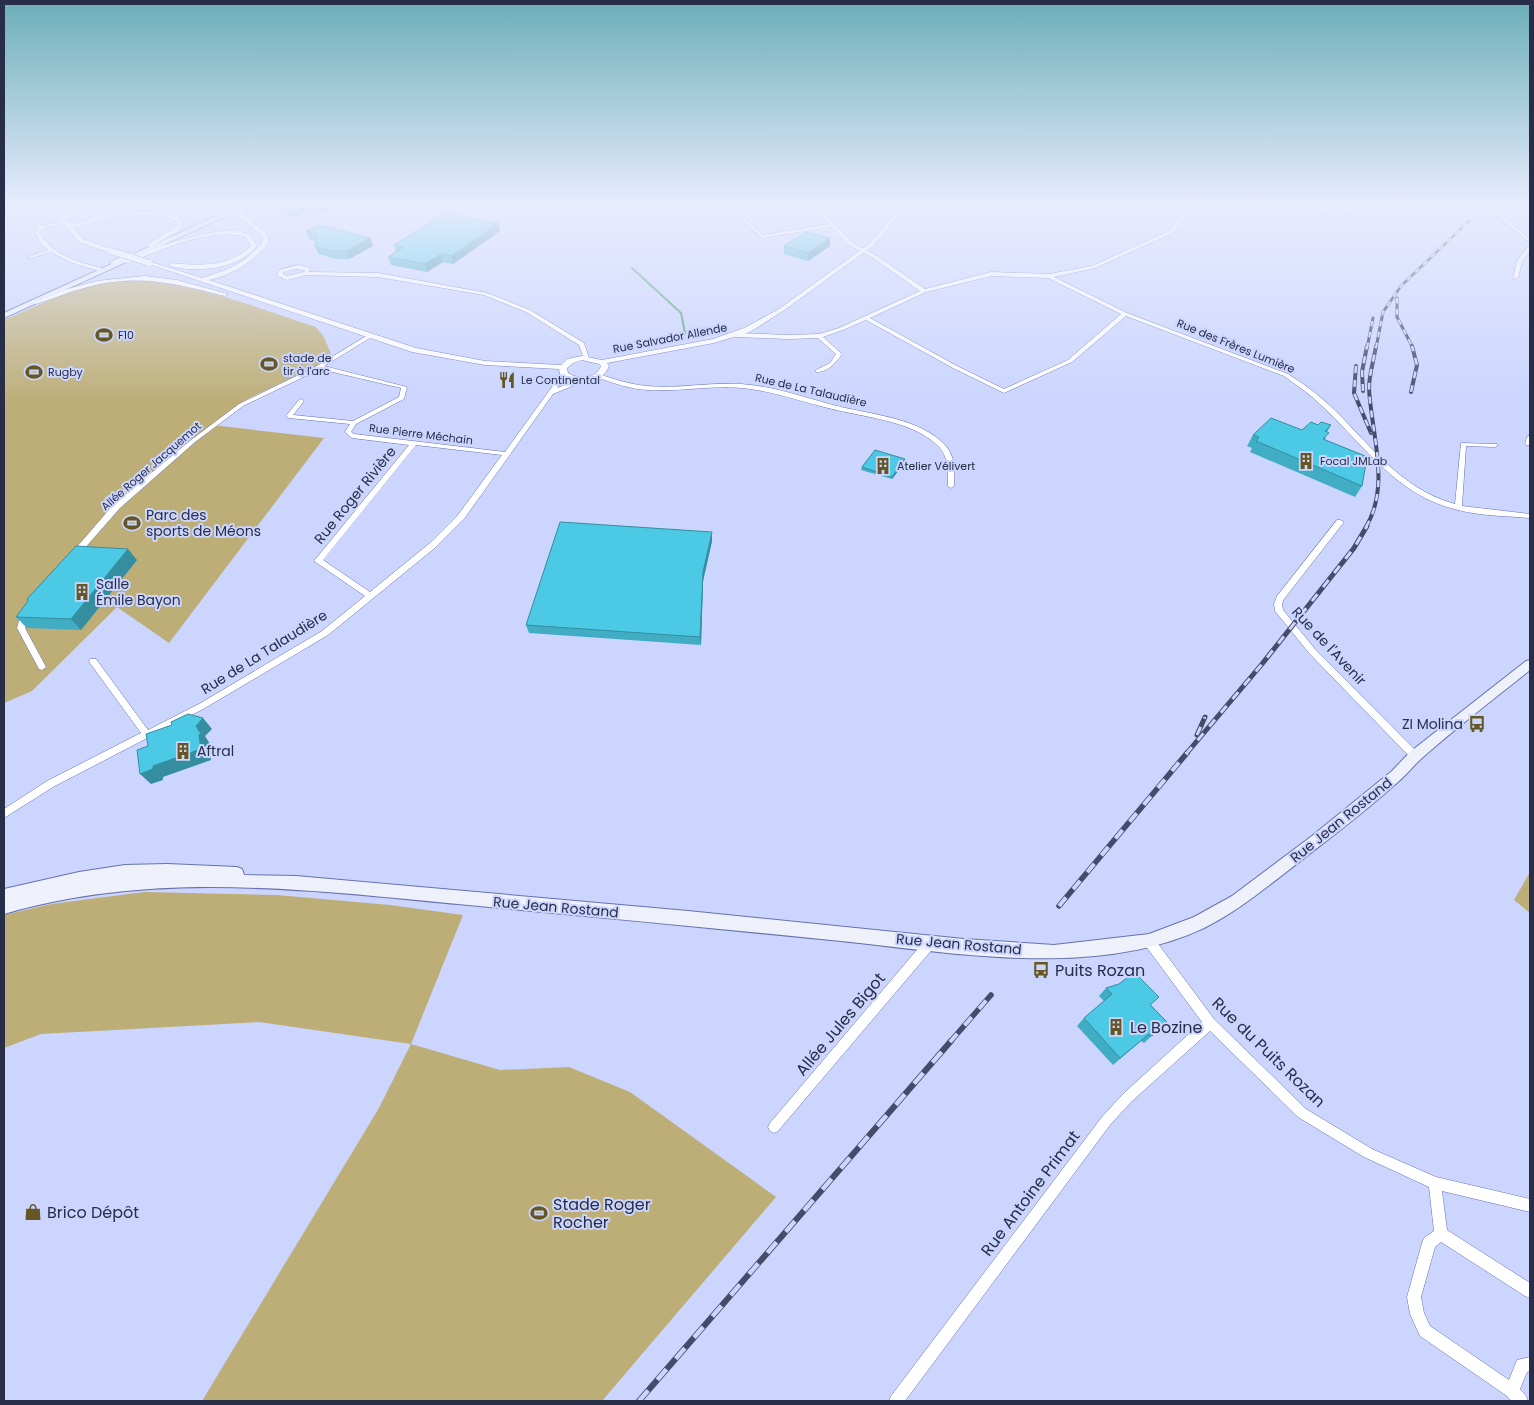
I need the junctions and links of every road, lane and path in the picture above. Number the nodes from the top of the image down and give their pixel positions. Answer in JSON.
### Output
{"nodes":[{"id":1,"x":95,"y":271,"type":"edge"},
{"id":2,"x":101,"y":271,"type":"edge"},
{"id":3,"x":173,"y":271,"type":"edge"},
{"id":4,"x":230,"y":271,"type":"edge"},
{"id":5,"x":835,"y":271,"type":"edge"},
{"id":6,"x":895,"y":271,"type":"edge"},
{"id":7,"x":1076,"y":271,"type":"edge"},
{"id":8,"x":1517,"y":271,"type":"edge"},
{"id":9,"x":226,"y":273,"type":"junction"},
{"id":10,"x":306,"y":273,"type":"dead end"},
{"id":11,"x":1049,"y":276,"type":"junction"},
{"id":12,"x":1515,"y":278,"type":"dead end"},
{"id":13,"x":201,"y":280,"type":"junction"},
{"id":14,"x":222,"y":286,"type":"junction"},
{"id":15,"x":924,"y":291,"type":"junction"},
{"id":16,"x":24,"y":307,"type":"junction"},
{"id":17,"x":4,"y":310,"type":"edge"},
{"id":18,"x":292,"y":311,"type":"junction"},
{"id":19,"x":1125,"y":314,"type":"junction"},
{"id":20,"x":4,"y":316,"type":"edge"},
{"id":21,"x":865,"y":317,"type":"junction"},
{"id":22,"x":736,"y":335,"type":"junction"},
{"id":23,"x":368,"y":336,"type":"junction"},
{"id":24,"x":818,"y":336,"type":"junction"},
{"id":25,"x":586,"y":358,"type":"junction"},
{"id":26,"x":602,"y":362,"type":"junction"},
{"id":27,"x":320,"y":367,"type":"junction"},
{"id":28,"x":563,"y":371,"type":"junction"},
{"id":29,"x":818,"y":371,"type":"dead end"},
{"id":30,"x":598,"y":376,"type":"junction"},
{"id":31,"x":584,"y":380,"type":"junction"},
{"id":32,"x":1004,"y":391,"type":"joint"},
{"id":33,"x":553,"y":392,"type":"junction"},
{"id":34,"x":301,"y":401,"type":"dead end"},
{"id":35,"x":354,"y":423,"type":"junction"},
{"id":36,"x":414,"y":443,"type":"junction"},
{"id":37,"x":1495,"y":445,"type":"dead end"},
{"id":38,"x":507,"y":454,"type":"junction"},
{"id":39,"x":951,"y":486,"type":"dead end"},
{"id":40,"x":1458,"y":508,"type":"junction"},
{"id":41,"x":1530,"y":516,"type":"edge"},
{"id":42,"x":1340,"y":522,"type":"dead end"},
{"id":43,"x":70,"y":559,"type":"edge"},
{"id":44,"x":370,"y":596,"type":"junction"},
{"id":45,"x":29,"y":608,"type":"edge"},
{"id":46,"x":93,"y":660,"type":"dead end"},
{"id":47,"x":1530,"y":664,"type":"edge"},
{"id":48,"x":42,"y":667,"type":"dead end"},
{"id":49,"x":147,"y":735,"type":"junction"},
{"id":50,"x":1415,"y":756,"type":"junction"},
{"id":51,"x":4,"y":814,"type":"edge"},
{"id":52,"x":296,"y":883,"type":"junction"},
{"id":53,"x":4,"y":896,"type":"edge"},
{"id":54,"x":4,"y":907,"type":"edge"},
{"id":55,"x":1149,"y":941,"type":"junction"},
{"id":56,"x":931,"y":942,"type":"junction"},
{"id":57,"x":1210,"y":1023,"type":"junction"},
{"id":58,"x":774,"y":1127,"type":"dead end"},
{"id":59,"x":1435,"y":1183,"type":"junction"},
{"id":60,"x":1530,"y":1205,"type":"edge"},
{"id":61,"x":1441,"y":1234,"type":"junction"},
{"id":62,"x":1530,"y":1291,"type":"edge"},
{"id":63,"x":1530,"y":1364,"type":"edge"},
{"id":64,"x":1516,"y":1396,"type":"edge"},
{"id":65,"x":896,"y":1401,"type":"edge"}],
"edges":[{"from":1,"to":17,"type":"main road"},
{"from":2,"to":16,"type":"main road"},
{"from":3,"to":13,"type":"street"},
{"from":4,"to":9,"type":"street"},
{"from":5,"to":22,"type":"street","name":"Rue Salvador Allende"},
{"from":6,"to":15,"type":"street"},
{"from":7,"to":11,"type":"street"},
{"from":8,"to":12,"type":"street"},
{"from":9,"to":13,"type":"street"},
{"from":9,"to":14,"type":"street"},
{"from":10,"to":25,"type":"street"},
{"from":11,"to":15,"type":"street"},
{"from":11,"to":19,"type":"street","name":"Rue des Frères Lumière"},
{"from":13,"to":14,"type":"street"},
{"from":14,"to":18,"type":"street"},
{"from":15,"to":21,"type":"street"},
{"from":16,"to":18,"type":"street"},
{"from":16,"to":20,"type":"main road"},
{"from":18,"to":23,"type":"street"},
{"from":19,"to":32,"type":"street"},
{"from":19,"to":40,"type":"street","name":"Rue des Frères Lumière"},
{"from":21,"to":24,"type":"street"},
{"from":21,"to":32,"type":"street"},
{"from":22,"to":24,"type":"street"},
{"from":22,"to":26,"type":"street","name":"Rue Salvador Allende"},
{"from":23,"to":27,"type":"street","name":"Allée Roger Jacquemot"},
{"from":23,"to":28,"type":"street"},
{"from":24,"to":29,"type":"street"},
{"from":25,"to":26,"type":"street"},
{"from":25,"to":28,"type":"street"},
{"from":26,"to":30,"type":"street"},
{"from":27,"to":35,"type":"street","name":"Rue Pierre Méchain"},
{"from":27,"to":43,"type":"street","name":"Allée Roger Jacquemot"},
{"from":28,"to":31,"type":"street"},
{"from":28,"to":33,"type":"street","name":"Rue de La Talaudière"},
{"from":30,"to":31,"type":"street"},
{"from":30,"to":39,"type":"street","name":"Rue de La Talaudière"},
{"from":31,"to":33,"type":"street","name":"Rue de La Talaudière"},
{"from":33,"to":38,"type":"street","name":"Rue de La Talaudière"},
{"from":34,"to":35,"type":"street"},
{"from":35,"to":36,"type":"street","name":"Rue Pierre Méchain"},
{"from":36,"to":38,"type":"street","name":"Rue Pierre Méchain"},
{"from":36,"to":44,"type":"street","name":"Rue Roger Rivière"},
{"from":37,"to":40,"type":"street"},
{"from":38,"to":44,"type":"street","name":"Rue de La Talaudière"},
{"from":40,"to":41,"type":"street","name":"Rue des Frères Lumière"},
{"from":42,"to":50,"type":"street","name":"Rue de l'Avenir"},
{"from":44,"to":49,"type":"street","name":"Rue de La Talaudière"},
{"from":45,"to":48,"type":"street"},
{"from":46,"to":49,"type":"street"},
{"from":47,"to":50,"type":"main road","name":"Rue Jean Rostand"},
{"from":49,"to":51,"type":"street","name":"Rue de La Talaudière"},
{"from":50,"to":55,"type":"main road","name":"Rue Jean Rostand"},
{"from":52,"to":53,"type":"main road","name":"Rue Jean Rostand"},
{"from":52,"to":54,"type":"main road","name":"Rue Jean Rostand"},
{"from":52,"to":56,"type":"main road","name":"Rue Jean Rostand"},
{"from":55,"to":56,"type":"main road","name":"Rue Jean Rostand"},
{"from":55,"to":57,"type":"street","name":"Rue du Puits Rozan"},
{"from":56,"to":58,"type":"street","name":"Allée Jules Bigot"},
{"from":57,"to":59,"type":"street","name":"Rue du Puits Rozan"},
{"from":57,"to":65,"type":"street","name":"Rue Antoine Primat"},
{"from":59,"to":60,"type":"street","name":"Rue du Puits Rozan"},
{"from":59,"to":61,"type":"street"},
{"from":61,"to":62,"type":"street"},
{"from":61,"to":64,"type":"street"},
{"from":63,"to":64,"type":"street"}]}
